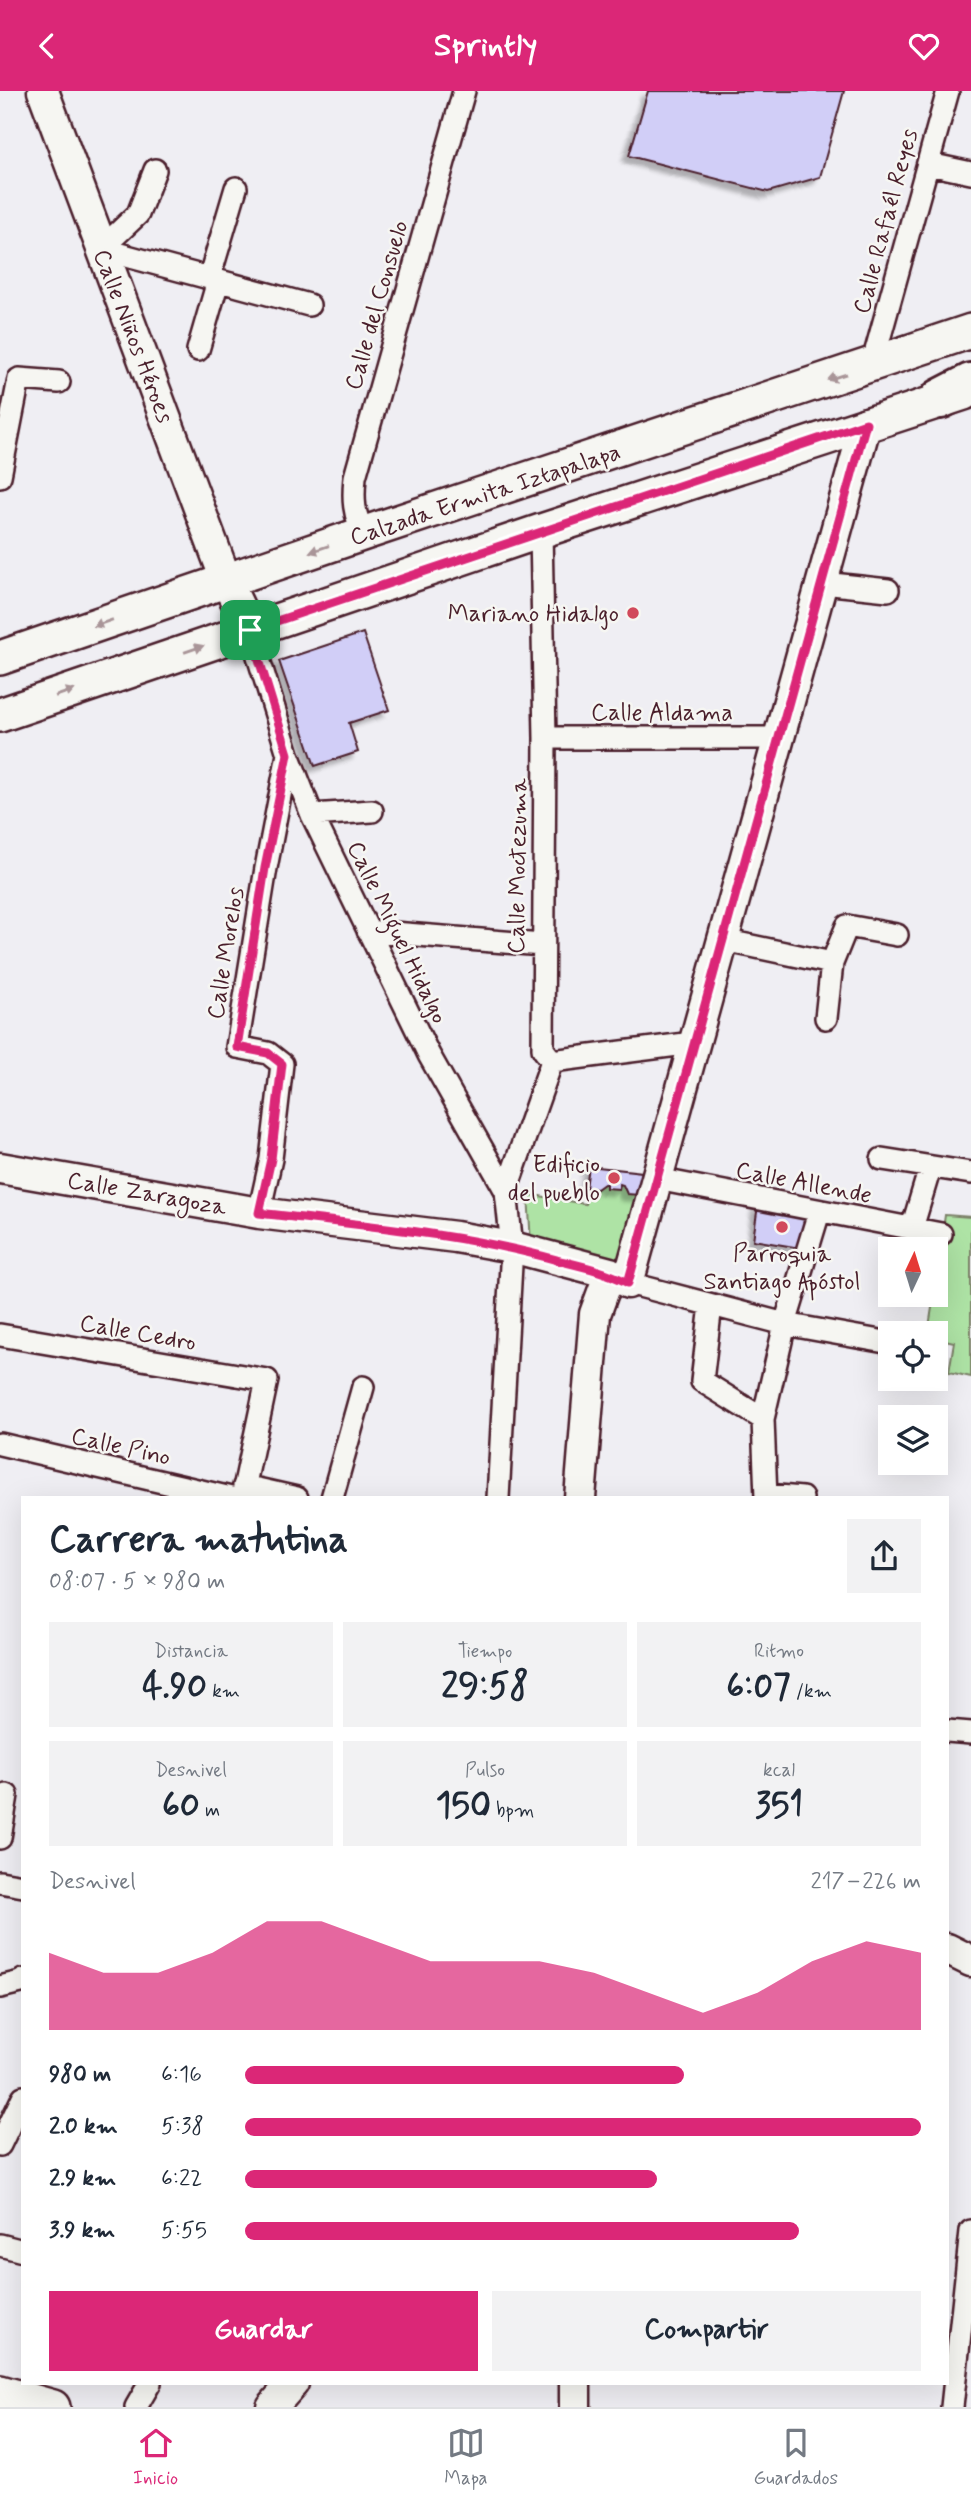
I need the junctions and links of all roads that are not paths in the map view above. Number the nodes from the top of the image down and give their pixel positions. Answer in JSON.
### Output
{"nodes":[{"id":1,"x":464,"y":91,"type":"edge"},
{"id":2,"x":948,"y":91,"type":"edge"},
{"id":3,"x":41,"y":92,"type":"edge"},
{"id":4,"x":929,"y":164,"type":"junction"},
{"id":5,"x":155,"y":170,"type":"dead end"},
{"id":6,"x":971,"y":173,"type":"edge"},
{"id":7,"x":236,"y":188,"type":"dead end"},
{"id":8,"x":101,"y":249,"type":"junction"},
{"id":9,"x":214,"y":280,"type":"junction"},
{"id":10,"x":309,"y":305,"type":"dead end"},
{"id":11,"x":971,"y":331,"type":"edge"},
{"id":12,"x":198,"y":350,"type":"dead end"},
{"id":13,"x":872,"y":365,"type":"junction"},
{"id":14,"x":60,"y":382,"type":"dead end"},
{"id":15,"x":961,"y":391,"type":"edge"},
{"id":16,"x":866,"y":423,"type":"junction"},
{"id":17,"x":0,"y":476,"type":"edge"},
{"id":18,"x":541,"y":531,"type":"junction"},
{"id":19,"x":365,"y":533,"type":"junction"},
{"id":20,"x":226,"y":580,"type":"junction"},
{"id":21,"x":823,"y":583,"type":"junction"},
{"id":22,"x":888,"y":590,"type":"dead end"},
{"id":23,"x":250,"y":630,"type":"junction"},
{"id":24,"x":0,"y":658,"type":"edge"},
{"id":25,"x":0,"y":715,"type":"edge"},
{"id":26,"x":545,"y":738,"type":"junction"},
{"id":27,"x":778,"y":738,"type":"junction"},
{"id":28,"x":288,"y":754,"type":"junction"},
{"id":29,"x":372,"y":811,"type":"dead end"},
{"id":30,"x":312,"y":815,"type":"junction"},
{"id":31,"x":368,"y":932,"type":"junction"},
{"id":32,"x":897,"y":935,"type":"dead end"},
{"id":33,"x":723,"y":940,"type":"junction"},
{"id":34,"x":542,"y":945,"type":"junction"},
{"id":35,"x":832,"y":963,"type":"junction"},
{"id":36,"x":827,"y":1019,"type":"dead end"},
{"id":37,"x":693,"y":1043,"type":"junction"},
{"id":38,"x":552,"y":1061,"type":"junction"},
{"id":39,"x":882,"y":1159,"type":"dead end"},
{"id":40,"x":0,"y":1168,"type":"edge"},
{"id":41,"x":930,"y":1168,"type":"junction"},
{"id":42,"x":971,"y":1173,"type":"edge"},
{"id":43,"x":657,"y":1179,"type":"junction"},
{"id":44,"x":506,"y":1191,"type":"junction"},
{"id":45,"x":819,"y":1212,"type":"junction"},
{"id":46,"x":259,"y":1213,"type":"junction"},
{"id":47,"x":909,"y":1229,"type":"junction"},
{"id":48,"x":941,"y":1234,"type":"dead end"},
{"id":49,"x":512,"y":1247,"type":"junction"},
{"id":50,"x":619,"y":1278,"type":"junction"},
{"id":51,"x":711,"y":1305,"type":"junction"},
{"id":52,"x":785,"y":1324,"type":"junction"},
{"id":53,"x":0,"y":1335,"type":"edge"},
{"id":54,"x":878,"y":1341,"type":"edge"},
{"id":55,"x":363,"y":1388,"type":"dead end"},
{"id":56,"x":763,"y":1419,"type":"junction"},
{"id":57,"x":0,"y":1444,"type":"edge"},
{"id":58,"x":239,"y":1494,"type":"edge"},
{"id":59,"x":268,"y":1496,"type":"edge"},
{"id":60,"x":333,"y":1496,"type":"edge"},
{"id":61,"x":498,"y":1496,"type":"edge"},
{"id":62,"x":580,"y":1496,"type":"edge"},
{"id":63,"x":767,"y":1496,"type":"edge"},
{"id":64,"x":949,"y":1731,"type":"edge"},
{"id":65,"x":971,"y":1733,"type":"edge"},
{"id":66,"x":7,"y":1795,"type":"dead end"},
{"id":67,"x":0,"y":1838,"type":"edge"},
{"id":68,"x":0,"y":1882,"type":"edge"},
{"id":69,"x":21,"y":1886,"type":"edge"},
{"id":70,"x":949,"y":1950,"type":"edge"},
{"id":71,"x":971,"y":1961,"type":"edge"},
{"id":72,"x":21,"y":1981,"type":"edge"},
{"id":73,"x":0,"y":1987,"type":"edge"},
{"id":74,"x":21,"y":2100,"type":"edge"},
{"id":75,"x":5,"y":2123,"type":"edge"},
{"id":76,"x":0,"y":2145,"type":"edge"},
{"id":77,"x":971,"y":2231,"type":"edge"},
{"id":78,"x":0,"y":2245,"type":"edge"},
{"id":79,"x":21,"y":2250,"type":"edge"},
{"id":80,"x":130,"y":2385,"type":"edge"},
{"id":81,"x":149,"y":2385,"type":"edge"},
{"id":82,"x":291,"y":2385,"type":"edge"},
{"id":83,"x":575,"y":2385,"type":"edge"},
{"id":84,"x":0,"y":2392,"type":"edge"},
{"id":85,"x":53,"y":2407,"type":"edge"},
{"id":86,"x":127,"y":2407,"type":"edge"},
{"id":87,"x":136,"y":2407,"type":"edge"},
{"id":88,"x":272,"y":2407,"type":"edge"},
{"id":89,"x":575,"y":2407,"type":"edge"},
{"id":90,"x":952,"y":2407,"type":"edge"}],
"edges":[{"from":1,"to":19,"type":"street","name":"Calle del Consuelo"},
{"from":2,"to":4,"type":"street","name":"Calle Rafaél Reyes"},
{"from":3,"to":8,"type":"street","name":"Calle Niños Héroes"},
{"from":4,"to":6,"type":"street"},
{"from":4,"to":13,"type":"street","name":"Calle Rafaél Reyes"},
{"from":5,"to":8,"type":"street"},
{"from":7,"to":9,"type":"street"},
{"from":8,"to":9,"type":"street"},
{"from":8,"to":20,"type":"street","name":"Calle Niños Héroes"},
{"from":9,"to":10,"type":"street"},
{"from":9,"to":12,"type":"street"},
{"from":11,"to":13,"type":"main road","name":"Calzada Ermita Iztapalapa"},
{"from":13,"to":19,"type":"main road","name":"Calzada Ermita Iztapalapa","one_way":true},
{"from":14,"to":17,"type":"street"},
{"from":15,"to":16,"type":"main road"},
{"from":16,"to":18,"type":"main road"},
{"from":16,"to":21,"type":"street"},
{"from":18,"to":23,"type":"main road"},
{"from":18,"to":26,"type":"street","name":"Calle Moctezuma"},
{"from":19,"to":20,"type":"main road","name":"Calzada Ermita Iztapalapa","one_way":true},
{"from":20,"to":23,"type":"street","name":"Calle Niños Héroes"},
{"from":20,"to":24,"type":"main road","name":"Calzada Ermita Iztapalapa","one_way":true},
{"from":21,"to":22,"type":"street"},
{"from":21,"to":27,"type":"street"},
{"from":25,"to":23,"type":"main road","one_way":true},
{"from":23,"to":28,"type":"street","name":"Calle Miguel Hidalgo"},
{"from":26,"to":27,"type":"street","name":"Calle Aldama"},
{"from":26,"to":34,"type":"street","name":"Calle Moctezuma"},
{"from":27,"to":33,"type":"street"},
{"from":28,"to":30,"type":"street","name":"Calle Miguel Hidalgo"},
{"from":28,"to":46,"type":"street","name":"Calle Morelos"},
{"from":29,"to":30,"type":"street"},
{"from":30,"to":31,"type":"street","name":"Calle Miguel Hidalgo"},
{"from":31,"to":34,"type":"street"},
{"from":31,"to":44,"type":"street","name":"Calle Miguel Hidalgo"},
{"from":32,"to":35,"type":"street"},
{"from":33,"to":35,"type":"street"},
{"from":33,"to":37,"type":"street"},
{"from":34,"to":38,"type":"street","name":"Calle Moctezuma"},
{"from":35,"to":36,"type":"street"},
{"from":37,"to":38,"type":"street"},
{"from":37,"to":43,"type":"street"},
{"from":38,"to":44,"type":"street"},
{"from":39,"to":41,"type":"street"},
{"from":40,"to":46,"type":"street","name":"Calle Zaragoza"},
{"from":41,"to":42,"type":"street"},
{"from":41,"to":47,"type":"street"},
{"from":43,"to":45,"type":"street","name":"Calle Allende"},
{"from":43,"to":50,"type":"street"},
{"from":44,"to":49,"type":"street","name":"Calle Miguel Hidalgo"},
{"from":45,"to":47,"type":"street","name":"Calle Allende"},
{"from":45,"to":52,"type":"street"},
{"from":46,"to":49,"type":"street","name":"Calle Zaragoza"},
{"from":47,"to":48,"type":"street","name":"Calle Allende"},
{"from":49,"to":50,"type":"street","name":"Calle Zaragoza"},
{"from":49,"to":61,"type":"street"},
{"from":50,"to":51,"type":"street","name":"Calle Zaragoza"},
{"from":50,"to":62,"type":"street"},
{"from":51,"to":52,"type":"street","name":"Calle Zaragoza"},
{"from":51,"to":56,"type":"street"},
{"from":52,"to":54,"type":"street","name":"Calle Zaragoza"},
{"from":52,"to":56,"type":"street"},
{"from":53,"to":58,"type":"street","name":"Calle Cedro"},
{"from":55,"to":60,"type":"street"},
{"from":56,"to":63,"type":"street"},
{"from":57,"to":58,"type":"street","name":"Calle Pino"},
{"from":58,"to":59,"type":"street","name":"Calle Pino"},
{"from":64,"to":65,"type":"street"},
{"from":66,"to":67,"type":"street"},
{"from":68,"to":69,"type":"street"},
{"from":70,"to":71,"type":"street"},
{"from":72,"to":73,"type":"street"},
{"from":74,"to":75,"type":"street"},
{"from":75,"to":76,"type":"street"},
{"from":77,"to":90,"type":"street"},
{"from":78,"to":79,"type":"street"},
{"from":80,"to":86,"type":"street"},
{"from":81,"to":87,"type":"street"},
{"from":82,"to":88,"type":"street"},
{"from":83,"to":89,"type":"street"},
{"from":84,"to":85,"type":"main road"}]}
